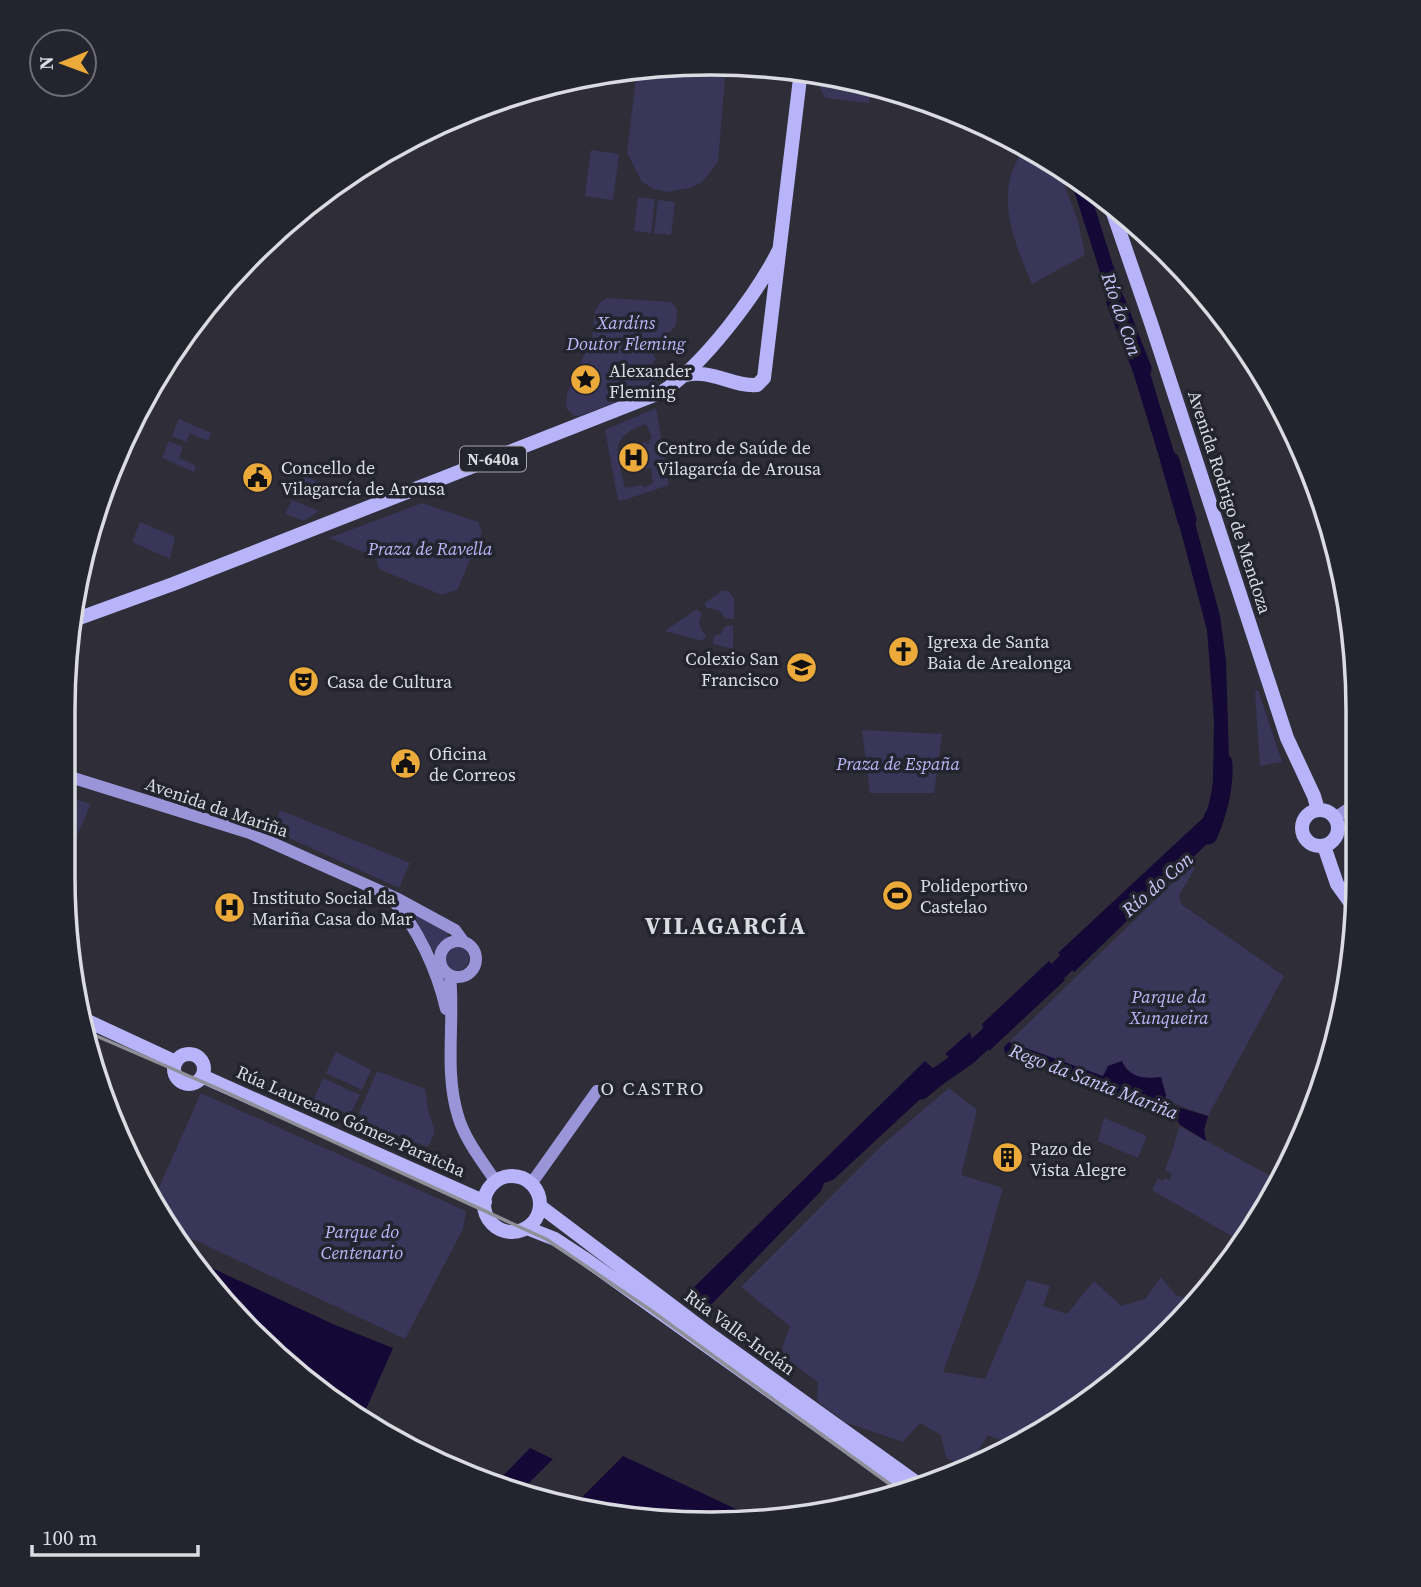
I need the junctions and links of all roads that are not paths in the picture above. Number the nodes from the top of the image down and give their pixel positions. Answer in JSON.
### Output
{"nodes":[{"id":1,"x":800,"y":82,"type":"edge"},
{"id":2,"x":1118,"y":224,"type":"edge"},
{"id":3,"x":779,"y":250,"type":"junction"},
{"id":4,"x":687,"y":374,"type":"junction"},
{"id":5,"x":83,"y":617,"type":"edge"},
{"id":6,"x":75,"y":778,"type":"edge"},
{"id":7,"x":1318,"y":810,"type":"junction"},
{"id":8,"x":1346,"y":810,"type":"edge"},
{"id":9,"x":1335,"y":818,"type":"junction"},
{"id":10,"x":1324,"y":846,"type":"junction"},
{"id":11,"x":1345,"y":895,"type":"edge"},
{"id":12,"x":391,"y":897,"type":"junction"},
{"id":13,"x":401,"y":909,"type":"junction"},
{"id":14,"x":418,"y":909,"type":"junction"},
{"id":15,"x":463,"y":941,"type":"junction"},
{"id":16,"x":427,"y":953,"type":"junction"},
{"id":17,"x":446,"y":971,"type":"junction"},
{"id":18,"x":440,"y":985,"type":"junction"},
{"id":19,"x":93,"y":1023,"type":"edge"},
{"id":20,"x":451,"y":1030,"type":"junction"},
{"id":21,"x":176,"y":1062,"type":"junction"},
{"id":22,"x":202,"y":1076,"type":"junction"},
{"id":23,"x":597,"y":1091,"type":"dead end"},
{"id":24,"x":496,"y":1182,"type":"junction"},
{"id":25,"x":531,"y":1184,"type":"junction"},
{"id":26,"x":485,"y":1202,"type":"junction"},
{"id":27,"x":540,"y":1206,"type":"junction"},
{"id":28,"x":527,"y":1228,"type":"junction"},
{"id":29,"x":911,"y":1479,"type":"edge"},
{"id":30,"x":898,"y":1483,"type":"edge"}],
"edges":[{"from":1,"to":3,"type":"main road","number":"N-640a"},
{"from":2,"to":7,"type":"main road","name":"Avenida Rodrigo de Mendoza"},
{"from":3,"to":4,"type":"main road","number":"N-640a"},
{"from":3,"to":4,"type":"main road"},
{"from":4,"to":5,"type":"main road","number":"N-640a"},
{"from":6,"to":12,"type":"street","name":"Avenida da Mariña"},
{"from":7,"to":9,"type":"main road"},
{"from":7,"to":10,"type":"main road"},
{"from":8,"to":9,"type":"street"},
{"from":9,"to":10,"type":"main road"},
{"from":10,"to":11,"type":"main road"},
{"from":12,"to":13,"type":"street","name":"Avenida da Mariña"},
{"from":12,"to":14,"type":"street","name":"Avenida da Mariña"},
{"from":13,"to":14,"type":"street"},
{"from":13,"to":16,"type":"street","name":"Avenida da Mariña"},
{"from":14,"to":15,"type":"street","name":"Avenida da Mariña"},
{"from":15,"to":17,"type":"street"},
{"from":15,"to":17,"type":"street"},
{"from":16,"to":17,"type":"street","name":"Avenida da Mariña"},
{"from":16,"to":18,"type":"street","name":"Avenida da Mariña"},
{"from":17,"to":18,"type":"street","name":"Avenida da Mariña"},
{"from":17,"to":20,"type":"street","name":"Avenida da Mariña"},
{"from":18,"to":20,"type":"street","name":"Avenida da Mariña"},
{"from":19,"to":21,"type":"main road"},
{"from":20,"to":24,"type":"street","name":"Avenida da Mariña"},
{"from":21,"to":22,"type":"main road"},
{"from":21,"to":22,"type":"main road"},
{"from":22,"to":26,"type":"main road","name":"Rúa Laureano Gómez-Paratcha"},
{"from":23,"to":25,"type":"street"},
{"from":24,"to":25,"type":"main road"},
{"from":24,"to":26,"type":"main road"},
{"from":25,"to":27,"type":"main road"},
{"from":26,"to":28,"type":"main road"},
{"from":27,"to":28,"type":"main road"},
{"from":27,"to":29,"type":"main road","name":"Rúa Valle-Inclán"},
{"from":28,"to":30,"type":"main road","name":"Rúa Valle-Inclán"}]}
